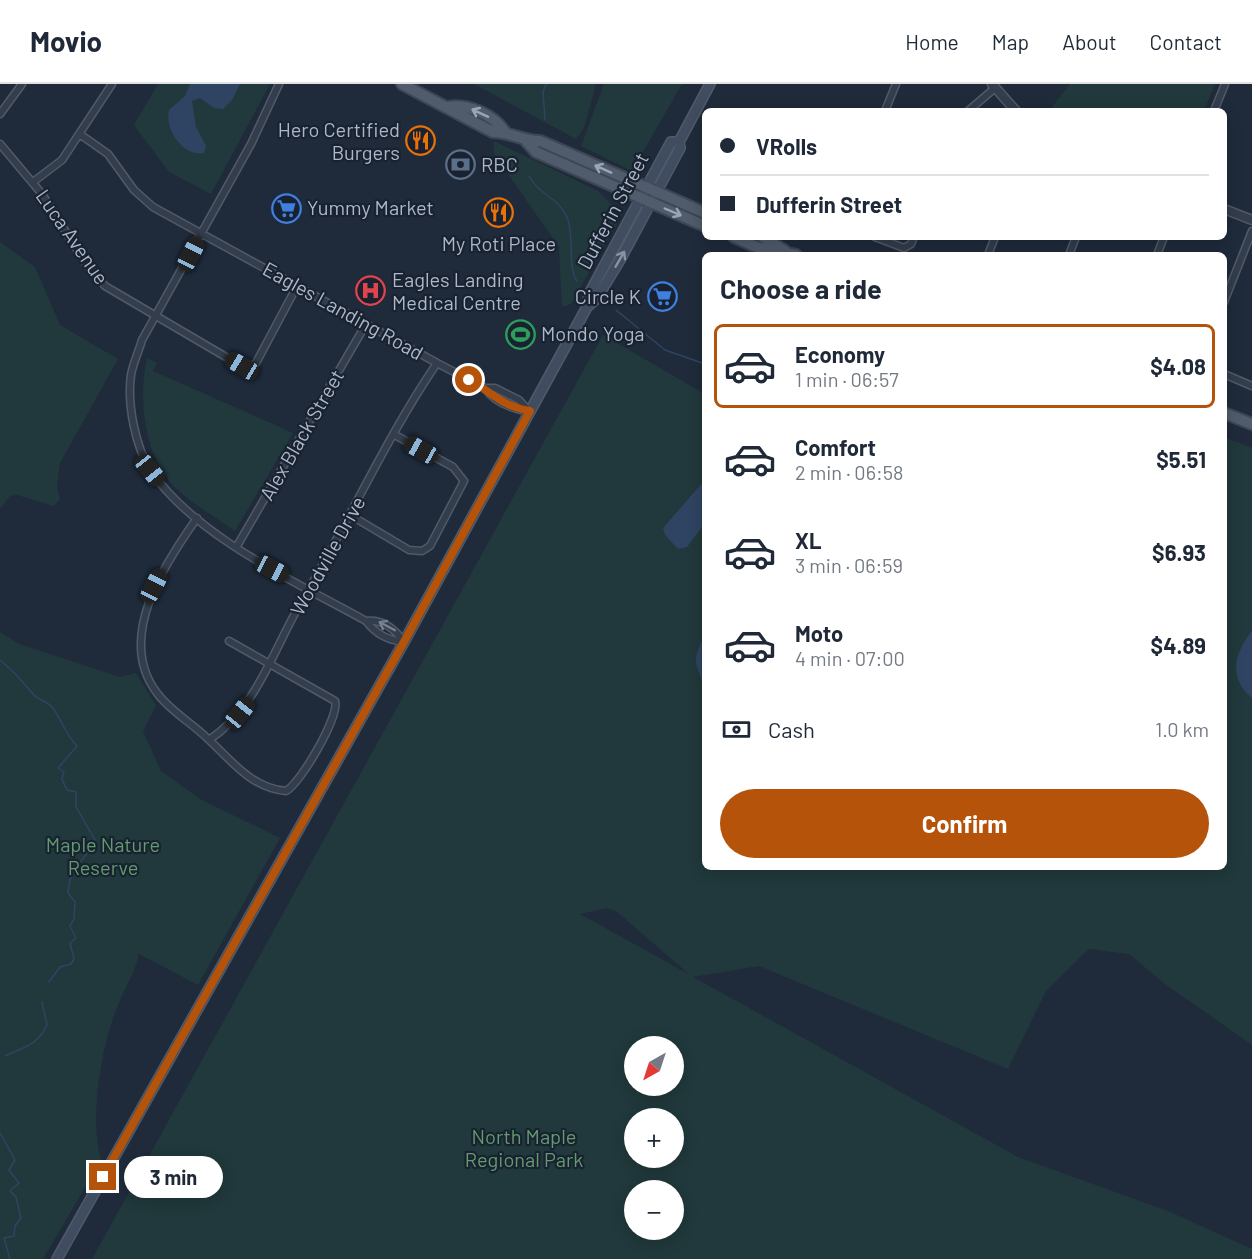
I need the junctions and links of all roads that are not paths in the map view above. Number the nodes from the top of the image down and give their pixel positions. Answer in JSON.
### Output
{"nodes":[{"id":1,"x":22,"y":84,"type":"edge"},
{"id":2,"x":112,"y":84,"type":"edge"},
{"id":3,"x":279,"y":84,"type":"edge"},
{"id":4,"x":402,"y":84,"type":"edge"},
{"id":5,"x":710,"y":84,"type":"edge"},
{"id":6,"x":896,"y":84,"type":"edge"},
{"id":7,"x":1225,"y":84,"type":"edge"},
{"id":8,"x":993,"y":86,"type":"edge"},
{"id":9,"x":886,"y":108,"type":"edge"},
{"id":10,"x":971,"y":108,"type":"edge"},
{"id":11,"x":1013,"y":108,"type":"edge"},
{"id":12,"x":1215,"y":108,"type":"edge"},
{"id":13,"x":0,"y":114,"type":"edge"},
{"id":14,"x":81,"y":135,"type":"junction"},
{"id":15,"x":0,"y":144,"type":"edge"},
{"id":16,"x":33,"y":182,"type":"junction"},
{"id":17,"x":649,"y":195,"type":"junction"},
{"id":18,"x":1227,"y":210,"type":"edge"},
{"id":19,"x":702,"y":212,"type":"edge"},
{"id":20,"x":1252,"y":220,"type":"edge"},
{"id":21,"x":702,"y":223,"type":"edge"},
{"id":22,"x":1252,"y":231,"type":"edge"},
{"id":23,"x":202,"y":233,"type":"junction"},
{"id":24,"x":741,"y":240,"type":"edge"},
{"id":25,"x":768,"y":240,"type":"edge"},
{"id":26,"x":883,"y":240,"type":"edge"},
{"id":27,"x":913,"y":240,"type":"edge"},
{"id":28,"x":781,"y":252,"type":"edge"},
{"id":29,"x":789,"y":252,"type":"edge"},
{"id":30,"x":297,"y":286,"type":"junction"},
{"id":31,"x":1227,"y":294,"type":"edge"},
{"id":32,"x":156,"y":316,"type":"junction"},
{"id":33,"x":366,"y":324,"type":"junction"},
{"id":34,"x":437,"y":363,"type":"junction"},
{"id":35,"x":1227,"y":375,"type":"edge"},
{"id":36,"x":1252,"y":386,"type":"edge"},
{"id":37,"x":485,"y":388,"type":"junction"},
{"id":38,"x":530,"y":411,"type":"junction"},
{"id":39,"x":1227,"y":414,"type":"edge"},
{"id":40,"x":1252,"y":424,"type":"edge"},
{"id":41,"x":395,"y":435,"type":"junction"},
{"id":42,"x":350,"y":515,"type":"junction"},
{"id":43,"x":197,"y":518,"type":"junction"},
{"id":44,"x":237,"y":546,"type":"junction"},
{"id":45,"x":309,"y":589,"type":"junction"},
{"id":46,"x":366,"y":621,"type":"junction"},
{"id":47,"x":229,"y":641,"type":"dead end"},
{"id":48,"x":404,"y":642,"type":"junction"},
{"id":49,"x":270,"y":664,"type":"junction"},
{"id":50,"x":209,"y":740,"type":"junction"},
{"id":51,"x":57,"y":1259,"type":"edge"}],
"edges":[{"from":1,"to":13,"type":"street"},
{"from":2,"to":14,"type":"street"},
{"from":3,"to":23,"type":"street"},
{"from":4,"to":17,"type":"main road"},
{"from":5,"to":17,"type":"main road","name":"Dufferin Street"},
{"from":6,"to":9,"type":"street"},
{"from":7,"to":12,"type":"street"},
{"from":8,"to":10,"type":"street"},
{"from":8,"to":11,"type":"street"},
{"from":14,"to":16,"type":"street"},
{"from":14,"to":23,"type":"street","name":"Eagles Landing Road"},
{"from":15,"to":16,"type":"street","name":"Luca Avenue"},
{"from":16,"to":32,"type":"street","name":"Luca Avenue"},
{"from":17,"to":19,"type":"main road"},
{"from":17,"to":21,"type":"main road","one_way":true},
{"from":17,"to":38,"type":"main road","name":"Dufferin Street"},
{"from":18,"to":20,"type":"street"},
{"from":22,"to":31,"type":"street"},
{"from":23,"to":30,"type":"street","name":"Eagles Landing Road"},
{"from":23,"to":32,"type":"street"},
{"from":24,"to":28,"type":"main road"},
{"from":25,"to":29,"type":"main road"},
{"from":26,"to":27,"type":"street"},
{"from":30,"to":32,"type":"street","name":"Luca Avenue"},
{"from":30,"to":33,"type":"street","name":"Eagles Landing Road"},
{"from":32,"to":43,"type":"street"},
{"from":33,"to":34,"type":"street","name":"Eagles Landing Road"},
{"from":33,"to":44,"type":"street","name":"Alex Black Street"},
{"from":34,"to":37,"type":"street","name":"Eagles Landing Road"},
{"from":34,"to":41,"type":"street","name":"Woodville Drive"},
{"from":35,"to":36,"type":"street"},
{"from":37,"to":38,"type":"street","name":"Eagles Landing Road"},
{"from":37,"to":38,"type":"street","name":"Eagles Landing Road"},
{"from":38,"to":48,"type":"main road","name":"Dufferin Street"},
{"from":39,"to":40,"type":"main road"},
{"from":41,"to":42,"type":"street","name":"Woodville Drive"},
{"from":41,"to":42,"type":"street"},
{"from":42,"to":45,"type":"street","name":"Woodville Drive"},
{"from":43,"to":44,"type":"street"},
{"from":43,"to":50,"type":"street"},
{"from":44,"to":45,"type":"street"},
{"from":45,"to":46,"type":"street"},
{"from":45,"to":49,"type":"street","name":"Woodville Drive"},
{"from":46,"to":48,"type":"street"},
{"from":48,"to":46,"type":"street","one_way":true},
{"from":47,"to":49,"type":"street"},
{"from":48,"to":51,"type":"main road","name":"Dufferin Street"},
{"from":49,"to":50,"type":"street","name":"Woodville Drive"},
{"from":49,"to":50,"type":"street"}]}
